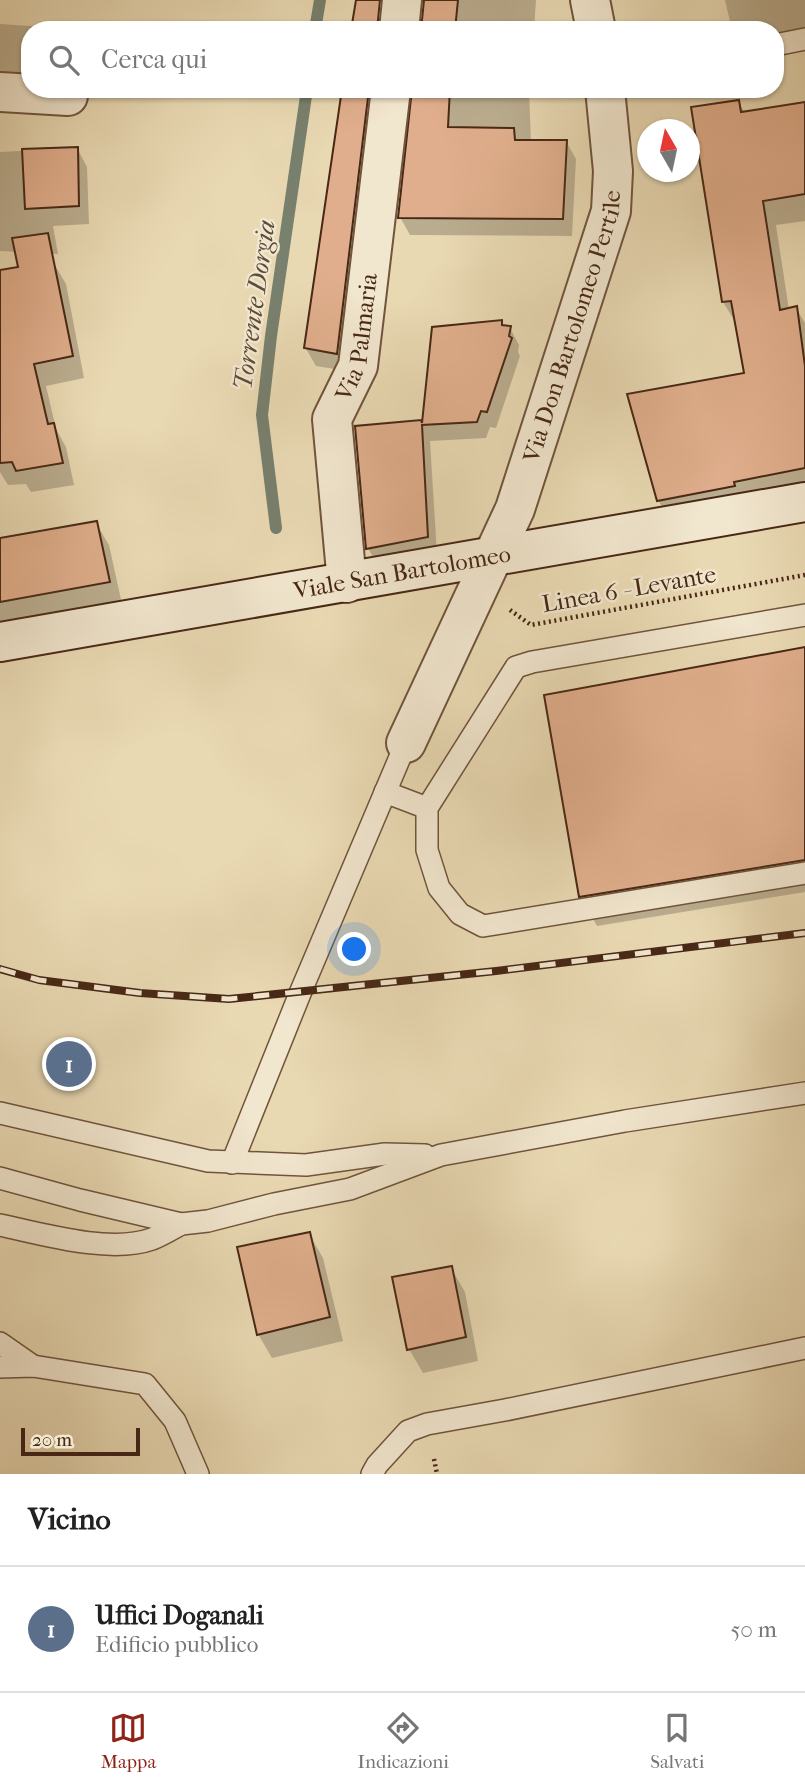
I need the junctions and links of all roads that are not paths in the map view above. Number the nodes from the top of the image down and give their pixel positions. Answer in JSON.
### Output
{"nodes":[{"id":1,"x":402,"y":0,"type":"edge"},
{"id":2,"x":590,"y":0,"type":"edge"},
{"id":3,"x":399,"y":21,"type":"edge"},
{"id":4,"x":594,"y":21,"type":"edge"},
{"id":5,"x":805,"y":39,"type":"edge"},
{"id":6,"x":784,"y":43,"type":"edge"},
{"id":7,"x":0,"y":92,"type":"edge"},
{"id":8,"x":21,"y":93,"type":"edge"},
{"id":9,"x":390,"y":98,"type":"edge"},
{"id":10,"x":606,"y":98,"type":"edge"},
{"id":11,"x":805,"y":502,"type":"edge"},
{"id":12,"x":492,"y":557,"type":"junction"},
{"id":13,"x":347,"y":583,"type":"junction"},
{"id":14,"x":805,"y":615,"type":"edge"},
{"id":15,"x":0,"y":642,"type":"edge"},
{"id":16,"x":406,"y":743,"type":"joint"},
{"id":17,"x":385,"y":792,"type":"junction"},
{"id":18,"x":427,"y":808,"type":"junction"},
{"id":19,"x":805,"y":873,"type":"edge"},
{"id":20,"x":805,"y":1093,"type":"edge"},
{"id":21,"x":0,"y":1113,"type":"edge"},
{"id":22,"x":441,"y":1155,"type":"junction"},
{"id":23,"x":232,"y":1163,"type":"junction"},
{"id":24,"x":0,"y":1178,"type":"edge"},
{"id":25,"x":0,"y":1224,"type":"edge"},
{"id":26,"x":181,"y":1224,"type":"junction"},
{"id":27,"x":0,"y":1343,"type":"edge"},
{"id":28,"x":805,"y":1349,"type":"edge"},
{"id":29,"x":33,"y":1366,"type":"junction"},
{"id":30,"x":0,"y":1367,"type":"edge"},
{"id":31,"x":198,"y":1474,"type":"edge"},
{"id":32,"x":372,"y":1474,"type":"edge"}],
"edges":[{"from":1,"to":3,"type":"street"},
{"from":2,"to":4,"type":"street"},
{"from":5,"to":6,"type":"lane"},
{"from":7,"to":8,"type":"street"},
{"from":9,"to":13,"type":"street","name":"Via Palmaria"},
{"from":10,"to":12,"type":"street","name":"Via Don Bartolomeo Pertile"},
{"from":11,"to":12,"type":"street","name":"Viale San Bartolomeo"},
{"from":12,"to":13,"type":"street","name":"Viale San Bartolomeo"},
{"from":12,"to":16,"type":"street","name":"Via Don Bartolomeo Pertile"},
{"from":13,"to":15,"type":"street","name":"Viale San Bartolomeo"},
{"from":14,"to":18,"type":"lane"},
{"from":16,"to":17,"type":"lane"},
{"from":17,"to":18,"type":"lane"},
{"from":17,"to":23,"type":"lane"},
{"from":18,"to":19,"type":"lane"},
{"from":20,"to":22,"type":"lane"},
{"from":21,"to":23,"type":"lane"},
{"from":22,"to":23,"type":"lane"},
{"from":22,"to":26,"type":"lane"},
{"from":24,"to":26,"type":"lane"},
{"from":25,"to":26,"type":"lane"},
{"from":27,"to":29,"type":"lane"},
{"from":28,"to":32,"type":"lane"},
{"from":29,"to":30,"type":"lane"},
{"from":29,"to":31,"type":"lane"}]}
